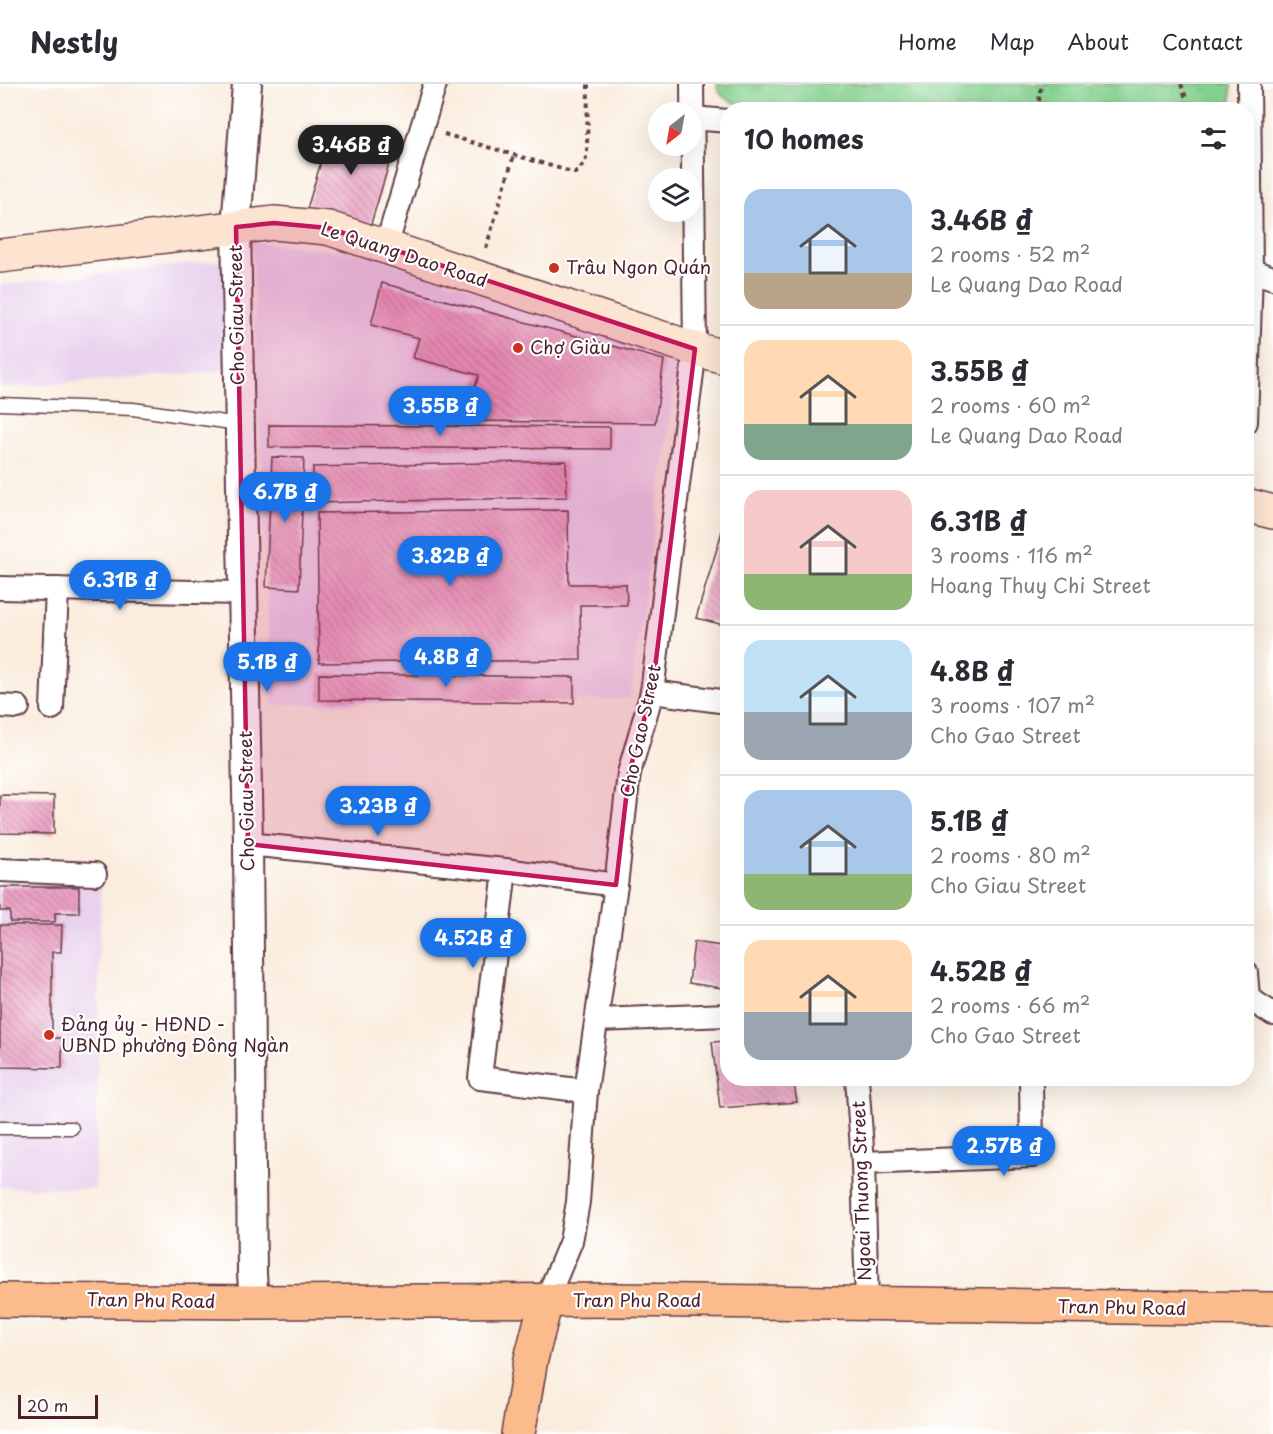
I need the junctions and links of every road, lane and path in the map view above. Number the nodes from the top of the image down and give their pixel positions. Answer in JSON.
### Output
{"nodes":[{"id":1,"x":248,"y":84,"type":"edge"},
{"id":2,"x":435,"y":84,"type":"edge"},
{"id":3,"x":588,"y":84,"type":"edge"},
{"id":4,"x":692,"y":84,"type":"edge"},
{"id":5,"x":1044,"y":84,"type":"edge"},
{"id":6,"x":1181,"y":84,"type":"edge"},
{"id":7,"x":1249,"y":84,"type":"edge"},
{"id":8,"x":692,"y":102,"type":"edge"},
{"id":9,"x":1039,"y":102,"type":"edge"},
{"id":10,"x":1186,"y":102,"type":"edge"},
{"id":11,"x":1249,"y":102,"type":"edge"},
{"id":12,"x":702,"y":119,"type":"edge"},
{"id":13,"x":720,"y":120,"type":"edge"},
{"id":14,"x":441,"y":133,"type":"dead end"},
{"id":15,"x":514,"y":155,"type":"junction"},
{"id":16,"x":692,"y":156,"type":"edge"},
{"id":17,"x":236,"y":227,"type":"junction"},
{"id":18,"x":386,"y":247,"type":"junction"},
{"id":19,"x":0,"y":256,"type":"edge"},
{"id":20,"x":1254,"y":271,"type":"edge"},
{"id":21,"x":477,"y":278,"type":"junction"},
{"id":22,"x":1273,"y":278,"type":"edge"},
{"id":23,"x":695,"y":350,"type":"junction"},
{"id":24,"x":720,"y":356,"type":"edge"},
{"id":25,"x":0,"y":404,"type":"edge"},
{"id":26,"x":239,"y":424,"type":"junction"},
{"id":27,"x":1254,"y":507,"type":"edge"},
{"id":28,"x":1273,"y":512,"type":"edge"},
{"id":29,"x":0,"y":588,"type":"edge"},
{"id":30,"x":57,"y":589,"type":"junction"},
{"id":31,"x":242,"y":593,"type":"junction"},
{"id":32,"x":652,"y":692,"type":"junction"},
{"id":33,"x":720,"y":701,"type":"edge"},
{"id":34,"x":52,"y":708,"type":"dead end"},
{"id":35,"x":248,"y":844,"type":"junction"},
{"id":36,"x":0,"y":870,"type":"edge"},
{"id":37,"x":505,"y":870,"type":"junction"},
{"id":38,"x":95,"y":874,"type":"dead end"},
{"id":39,"x":616,"y":885,"type":"junction"},
{"id":40,"x":1254,"y":1002,"type":"edge"},
{"id":41,"x":1273,"y":1014,"type":"edge"},
{"id":42,"x":720,"y":1015,"type":"edge"},
{"id":43,"x":597,"y":1020,"type":"junction"},
{"id":44,"x":858,"y":1086,"type":"edge"},
{"id":45,"x":1031,"y":1086,"type":"edge"},
{"id":46,"x":586,"y":1091,"type":"junction"},
{"id":47,"x":0,"y":1128,"type":"edge"},
{"id":48,"x":72,"y":1128,"type":"dead end"},
{"id":49,"x":863,"y":1163,"type":"junction"},
{"id":50,"x":0,"y":1300,"type":"edge"},
{"id":51,"x":546,"y":1301,"type":"junction"},
{"id":52,"x":254,"y":1302,"type":"junction"},
{"id":53,"x":867,"y":1304,"type":"junction"},
{"id":54,"x":1273,"y":1310,"type":"edge"},
{"id":55,"x":518,"y":1434,"type":"edge"}],
"edges":[{"from":1,"to":17,"type":"street","name":"Cho Giau Street"},
{"from":2,"to":18,"type":"street"},
{"from":3,"to":15,"type":"path"},
{"from":4,"to":8,"type":"street","name":"Cho Gao Street"},
{"from":5,"to":9,"type":"path"},
{"from":6,"to":10,"type":"path"},
{"from":7,"to":11,"type":"street"},
{"from":12,"to":13,"type":"street"},
{"from":14,"to":15,"type":"path"},
{"from":15,"to":21,"type":"path"},
{"from":16,"to":23,"type":"street","name":"Cho Gao Street"},
{"from":17,"to":18,"type":"main road","name":"Le Quang Dao Road"},
{"from":17,"to":19,"type":"main road","name":"Le Quang Dao Road"},
{"from":17,"to":26,"type":"street","name":"Cho Giau Street"},
{"from":18,"to":21,"type":"main road","name":"Le Quang Dao Road"},
{"from":20,"to":22,"type":"street"},
{"from":21,"to":23,"type":"main road","name":"Le Quang Dao Road"},
{"from":23,"to":24,"type":"main road","name":"Le Quang Dao Road"},
{"from":23,"to":32,"type":"street","name":"Cho Gao Street"},
{"from":25,"to":26,"type":"lane"},
{"from":26,"to":31,"type":"street","name":"Cho Giau Street"},
{"from":27,"to":28,"type":"main road"},
{"from":29,"to":30,"type":"street"},
{"from":30,"to":31,"type":"street"},
{"from":30,"to":34,"type":"street"},
{"from":31,"to":35,"type":"street","name":"Cho Giau Street"},
{"from":32,"to":33,"type":"street"},
{"from":32,"to":39,"type":"street","name":"Cho Gao Street"},
{"from":35,"to":37,"type":"street"},
{"from":35,"to":52,"type":"street","name":"Cho Giau Street"},
{"from":36,"to":38,"type":"street"},
{"from":37,"to":39,"type":"street"},
{"from":37,"to":46,"type":"street"},
{"from":39,"to":43,"type":"street","name":"Cho Gao Street"},
{"from":40,"to":41,"type":"street"},
{"from":42,"to":43,"type":"street"},
{"from":43,"to":46,"type":"street","name":"Cho Gao Street"},
{"from":44,"to":49,"type":"street","name":"Ngoai Thuong Street"},
{"from":45,"to":49,"type":"street"},
{"from":46,"to":51,"type":"street","name":"Cho Gao Street"},
{"from":47,"to":48,"type":"lane"},
{"from":49,"to":53,"type":"street","name":"Ngoai Thuong Street"},
{"from":50,"to":52,"type":"main road","name":"Tran Phu Road"},
{"from":51,"to":52,"type":"main road","name":"Tran Phu Road"},
{"from":51,"to":53,"type":"main road","name":"Tran Phu Road"},
{"from":51,"to":55,"type":"main road"},
{"from":53,"to":54,"type":"main road","name":"Tran Phu Road"}]}
